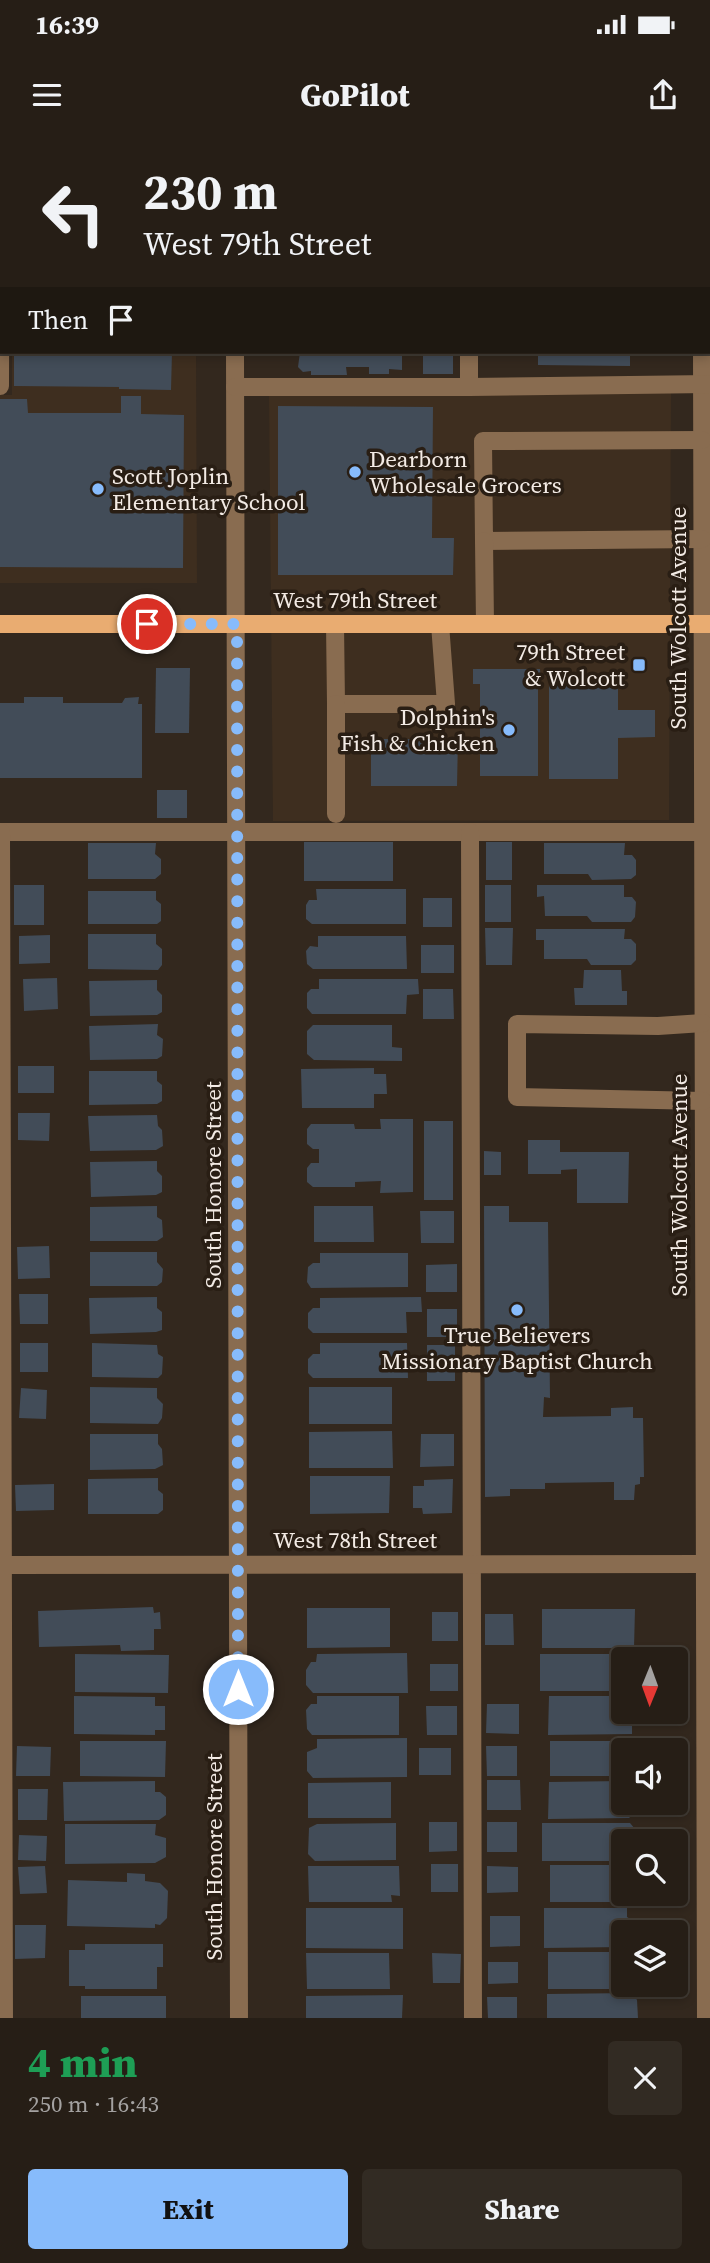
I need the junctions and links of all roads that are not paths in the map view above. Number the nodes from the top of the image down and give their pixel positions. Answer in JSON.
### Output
{"nodes":[{"id":1,"x":0,"y":354,"type":"edge"},
{"id":2,"x":235,"y":354,"type":"edge"},
{"id":3,"x":469,"y":354,"type":"edge"},
{"id":4,"x":702,"y":354,"type":"edge"},
{"id":5,"x":706,"y":384,"type":"edge"},
{"id":6,"x":0,"y":386,"type":"edge"},
{"id":7,"x":235,"y":387,"type":"junction"},
{"id":8,"x":469,"y":387,"type":"junction"},
{"id":9,"x":702,"y":440,"type":"junction"},
{"id":10,"x":706,"y":502,"type":"edge"},
{"id":11,"x":702,"y":539,"type":"junction"},
{"id":12,"x":484,"y":541,"type":"junction"},
{"id":13,"x":0,"y":624,"type":"edge"},
{"id":14,"x":237,"y":624,"type":"junction"},
{"id":15,"x":335,"y":624,"type":"junction"},
{"id":16,"x":440,"y":624,"type":"junction"},
{"id":17,"x":485,"y":624,"type":"junction"},
{"id":18,"x":706,"y":624,"type":"edge"},
{"id":19,"x":336,"y":704,"type":"junction"},
{"id":20,"x":706,"y":775,"type":"edge"},
{"id":21,"x":336,"y":814,"type":"dead end"},
{"id":22,"x":1,"y":832,"type":"edge"},
{"id":23,"x":237,"y":832,"type":"junction"},
{"id":24,"x":470,"y":832,"type":"junction"},
{"id":25,"x":706,"y":832,"type":"edge"},
{"id":26,"x":703,"y":1023,"type":"junction"},
{"id":27,"x":703,"y":1101,"type":"junction"},
{"id":28,"x":238,"y":1564,"type":"junction"},
{"id":29,"x":472,"y":1564,"type":"junction"},
{"id":30,"x":707,"y":1564,"type":"edge"},
{"id":31,"x":2,"y":1565,"type":"edge"},
{"id":32,"x":4,"y":2018,"type":"edge"},
{"id":33,"x":239,"y":2018,"type":"edge"},
{"id":34,"x":473,"y":2018,"type":"edge"},
{"id":35,"x":706,"y":2018,"type":"edge"}],
"edges":[{"from":1,"to":6,"type":"street"},
{"from":2,"to":7,"type":"street","name":"South Honore Street"},
{"from":3,"to":8,"type":"street"},
{"from":4,"to":5,"type":"street","name":"South Wolcott Avenue"},
{"from":5,"to":8,"type":"street"},
{"from":5,"to":9,"type":"street","name":"South Wolcott Avenue"},
{"from":7,"to":8,"type":"street"},
{"from":7,"to":14,"type":"street","name":"South Honore Street"},
{"from":9,"to":10,"type":"street","name":"South Wolcott Avenue"},
{"from":9,"to":12,"type":"street"},
{"from":10,"to":11,"type":"street","name":"South Wolcott Avenue"},
{"from":11,"to":12,"type":"street"},
{"from":11,"to":18,"type":"street","name":"South Wolcott Avenue"},
{"from":12,"to":17,"type":"street"},
{"from":13,"to":14,"type":"main road","name":"West 79th Street"},
{"from":14,"to":15,"type":"main road","name":"West 79th Street"},
{"from":14,"to":23,"type":"street","name":"South Honore Street"},
{"from":15,"to":16,"type":"main road","name":"West 79th Street"},
{"from":15,"to":19,"type":"street"},
{"from":16,"to":17,"type":"main road","name":"West 79th Street"},
{"from":16,"to":19,"type":"street"},
{"from":17,"to":18,"type":"main road","name":"West 79th Street"},
{"from":18,"to":20,"type":"street","name":"South Wolcott Avenue"},
{"from":19,"to":21,"type":"street"},
{"from":20,"to":25,"type":"street","name":"South Wolcott Avenue"},
{"from":22,"to":23,"type":"street"},
{"from":22,"to":31,"type":"street"},
{"from":23,"to":24,"type":"street"},
{"from":23,"to":28,"type":"street","name":"South Honore Street"},
{"from":24,"to":25,"type":"street"},
{"from":24,"to":29,"type":"street"},
{"from":25,"to":26,"type":"street","name":"South Wolcott Avenue"},
{"from":26,"to":27,"type":"street","name":"South Wolcott Avenue"},
{"from":26,"to":27,"type":"street"},
{"from":27,"to":30,"type":"street","name":"South Wolcott Avenue"},
{"from":28,"to":29,"type":"street","name":"West 78th Street"},
{"from":28,"to":31,"type":"street","name":"West 78th Street"},
{"from":28,"to":33,"type":"street","name":"South Honore Street"},
{"from":29,"to":30,"type":"street","name":"West 78th Street"},
{"from":29,"to":34,"type":"street"},
{"from":30,"to":35,"type":"street","name":"South Wolcott Avenue"},
{"from":31,"to":32,"type":"street"}]}
